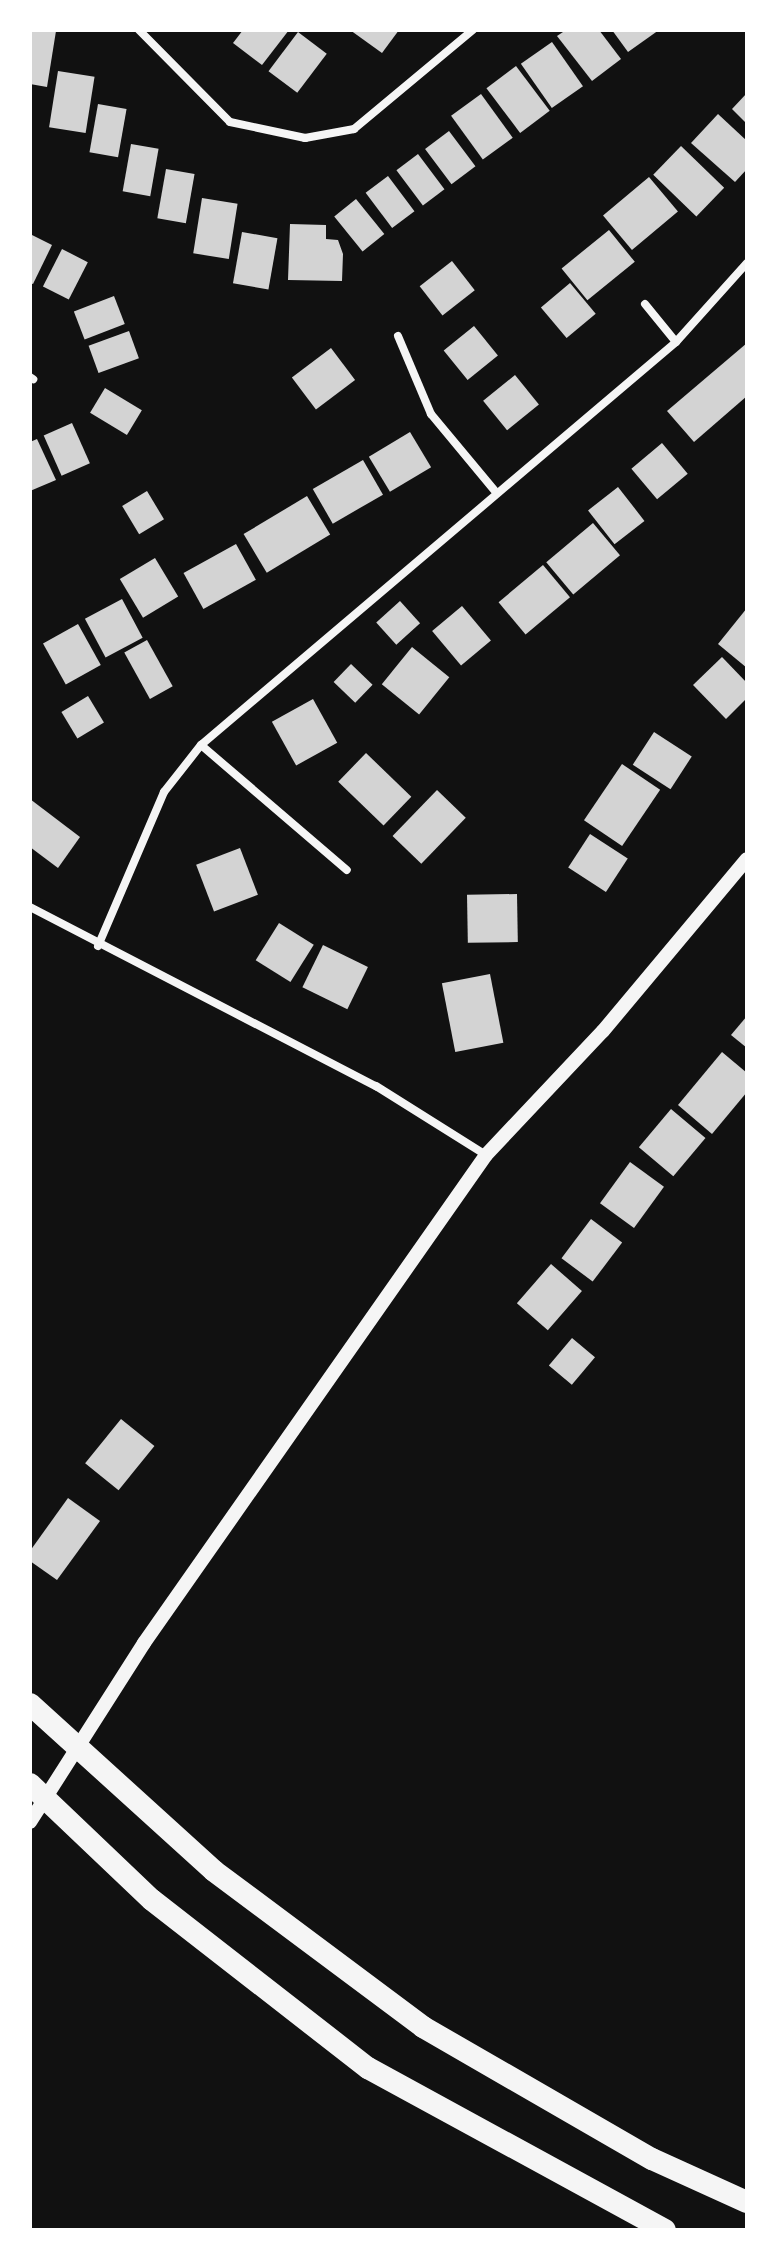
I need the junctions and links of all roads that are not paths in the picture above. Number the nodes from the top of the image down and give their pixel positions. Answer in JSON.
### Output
{"nodes":[{"id":1,"x":139,"y":30,"type":"edge"},
{"id":2,"x":473,"y":30,"type":"edge"},
{"id":3,"x":747,"y":263,"type":"edge"},
{"id":4,"x":645,"y":304,"type":"dead end"},
{"id":5,"x":398,"y":336,"type":"dead end"},
{"id":6,"x":676,"y":342,"type":"junction"},
{"id":7,"x":494,"y":490,"type":"junction"},
{"id":8,"x":201,"y":745,"type":"junction"},
{"id":9,"x":747,"y":859,"type":"edge"},
{"id":10,"x":347,"y":870,"type":"dead end"},
{"id":11,"x":30,"y":907,"type":"edge"},
{"id":12,"x":98,"y":946,"type":"junction"},
{"id":13,"x":486,"y":1155,"type":"junction"},
{"id":14,"x":30,"y":1704,"type":"edge"},
{"id":15,"x":30,"y":1784,"type":"edge"},
{"id":16,"x":30,"y":1822,"type":"edge"},
{"id":17,"x":747,"y":2202,"type":"edge"},
{"id":18,"x":665,"y":2230,"type":"edge"}],
"edges":[{"from":1,"to":2,"type":"street"},
{"from":3,"to":6,"type":"street"},
{"from":4,"to":6,"type":"street"},
{"from":5,"to":7,"type":"street"},
{"from":6,"to":7,"type":"street"},
{"from":7,"to":8,"type":"street"},
{"from":8,"to":10,"type":"street"},
{"from":8,"to":12,"type":"street"},
{"from":9,"to":13,"type":"street"},
{"from":11,"to":12,"type":"street"},
{"from":12,"to":13,"type":"street"},
{"from":13,"to":16,"type":"street"},
{"from":14,"to":17,"type":"highway"},
{"from":15,"to":18,"type":"highway"}]}
